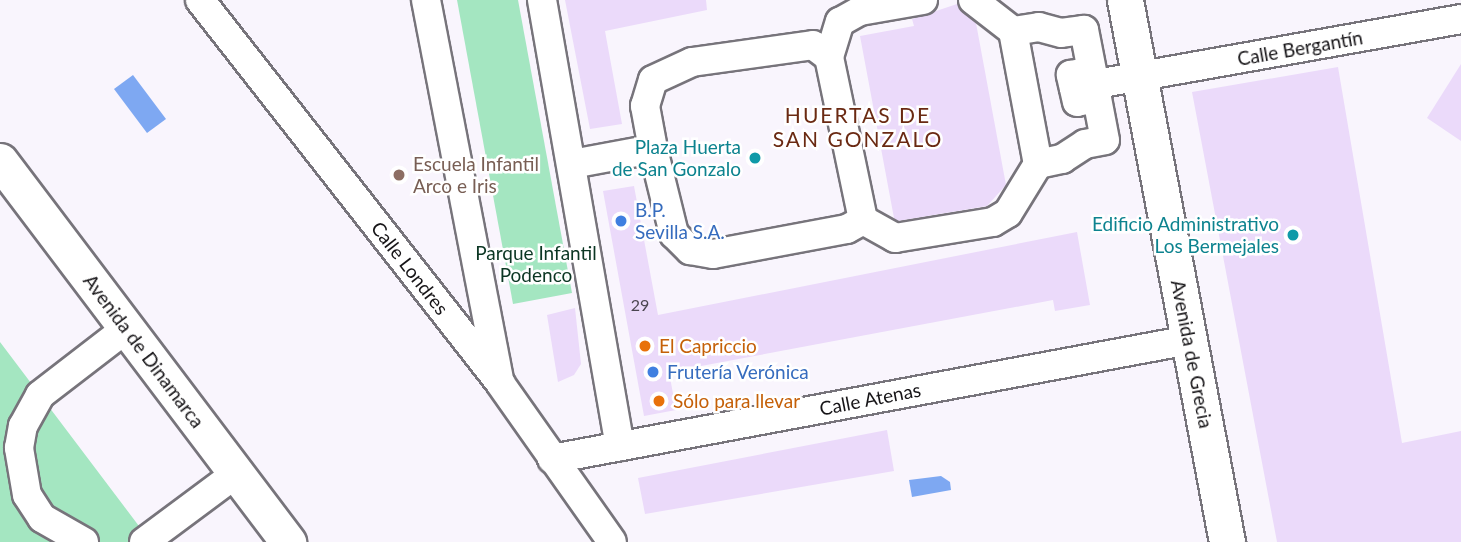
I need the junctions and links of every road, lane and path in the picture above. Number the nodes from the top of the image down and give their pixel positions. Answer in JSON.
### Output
{"nodes":[{"id":1,"x":200,"y":0,"type":"edge"},
{"id":2,"x":426,"y":0,"type":"edge"},
{"id":3,"x":542,"y":0,"type":"edge"},
{"id":4,"x":923,"y":0,"type":"edge"},
{"id":5,"x":973,"y":0,"type":"edge"},
{"id":6,"x":1125,"y":0,"type":"edge"},
{"id":7,"x":1461,"y":19,"type":"edge"},
{"id":8,"x":1013,"y":31,"type":"junction"},
{"id":9,"x":830,"y":57,"type":"junction"},
{"id":10,"x":1140,"y":77,"type":"junction"},
{"id":11,"x":1074,"y":88,"type":"junction"},
{"id":12,"x":653,"y":149,"type":"junction"},
{"id":13,"x":0,"y":161,"type":"edge"},
{"id":14,"x":572,"y":163,"type":"junction"},
{"id":15,"x":1038,"y":164,"type":"junction"},
{"id":16,"x":863,"y":220,"type":"junction"},
{"id":17,"x":127,"y":328,"type":"junction"},
{"id":18,"x":1189,"y":340,"type":"junction"},
{"id":19,"x":500,"y":383,"type":"junction"},
{"id":20,"x":621,"y":446,"type":"junction"},
{"id":21,"x":552,"y":459,"type":"junction"},
{"id":22,"x":237,"y":473,"type":"junction"},
{"id":23,"x":84,"y":542,"type":"edge"},
{"id":24,"x":144,"y":542,"type":"edge"},
{"id":25,"x":288,"y":542,"type":"edge"},
{"id":26,"x":612,"y":542,"type":"edge"},
{"id":27,"x":1227,"y":542,"type":"edge"}],
"edges":[{"from":1,"to":19,"type":"street","name":"Calle Londres"},
{"from":2,"to":19,"type":"street"},
{"from":3,"to":14,"type":"street"},
{"from":4,"to":9,"type":"street"},
{"from":5,"to":8,"type":"street"},
{"from":6,"to":10,"type":"main road","name":"Avenida de Grecia"},
{"from":7,"to":10,"type":"street","name":"Calle Bergantín"},
{"from":8,"to":11,"type":"street"},
{"from":8,"to":15,"type":"street"},
{"from":9,"to":12,"type":"street"},
{"from":9,"to":16,"type":"street"},
{"from":10,"to":11,"type":"street","name":"Calle Bergantín"},
{"from":10,"to":18,"type":"main road","name":"Avenida de Grecia"},
{"from":11,"to":15,"type":"street"},
{"from":12,"to":14,"type":"street"},
{"from":12,"to":16,"type":"street"},
{"from":13,"to":17,"type":"main road","name":"Avenida de Dinamarca"},
{"from":14,"to":20,"type":"street"},
{"from":15,"to":16,"type":"street"},
{"from":17,"to":22,"type":"main road","name":"Avenida de Dinamarca"},
{"from":17,"to":23,"type":"street"},
{"from":18,"to":20,"type":"street","name":"Calle Atenas"},
{"from":18,"to":27,"type":"main road","name":"Avenida de Grecia"},
{"from":19,"to":21,"type":"street","name":"Calle Londres"},
{"from":20,"to":21,"type":"street","name":"Calle Atenas"},
{"from":21,"to":26,"type":"street","name":"Calle Londres"},
{"from":22,"to":24,"type":"street"},
{"from":22,"to":25,"type":"main road","name":"Avenida de Dinamarca"}]}
